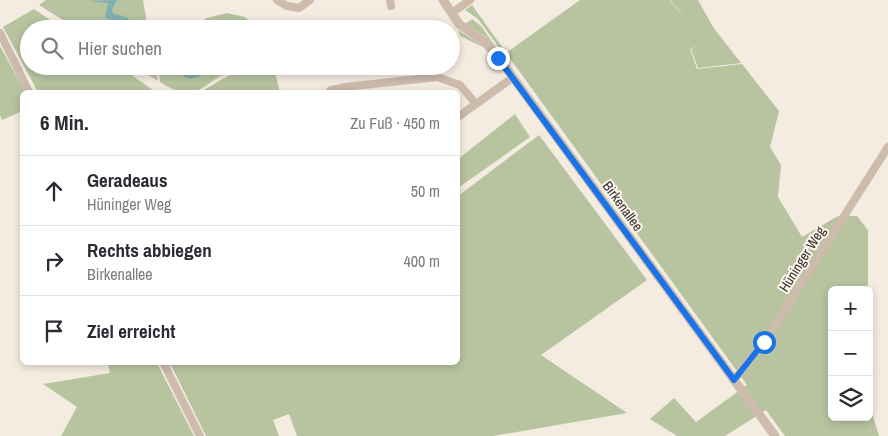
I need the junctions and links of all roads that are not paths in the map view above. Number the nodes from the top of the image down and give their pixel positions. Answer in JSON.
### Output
{"nodes":[{"id":1,"x":277,"y":0,"type":"edge"},
{"id":2,"x":310,"y":0,"type":"edge"},
{"id":3,"x":442,"y":0,"type":"edge"},
{"id":4,"x":470,"y":0,"type":"edge"},
{"id":5,"x":452,"y":13,"type":"junction"},
{"id":6,"x":456,"y":20,"type":"edge"},
{"id":7,"x":460,"y":25,"type":"edge"},
{"id":8,"x":0,"y":33,"type":"edge"},
{"id":9,"x":20,"y":74,"type":"edge"},
{"id":10,"x":21,"y":75,"type":"edge"},
{"id":11,"x":512,"y":78,"type":"junction"},
{"id":12,"x":28,"y":90,"type":"edge"},
{"id":13,"x":331,"y":90,"type":"edge"},
{"id":14,"x":476,"y":104,"type":"junction"},
{"id":15,"x":460,"y":116,"type":"edge"},
{"id":16,"x":888,"y":147,"type":"edge"},
{"id":17,"x":164,"y":365,"type":"edge"},
{"id":18,"x":734,"y":380,"type":"junction"},
{"id":19,"x":200,"y":436,"type":"edge"},
{"id":20,"x":775,"y":436,"type":"edge"}],
"edges":[{"from":1,"to":2,"type":"street"},
{"from":3,"to":5,"type":"street","name":"Birkenallee"},
{"from":4,"to":5,"type":"street"},
{"from":5,"to":6,"type":"street","name":"Birkenallee"},
{"from":7,"to":11,"type":"street","name":"Birkenallee"},
{"from":8,"to":9,"type":"street"},
{"from":10,"to":12,"type":"street"},
{"from":11,"to":14,"type":"street"},
{"from":11,"to":18,"type":"street","name":"Birkenallee"},
{"from":13,"to":14,"type":"street"},
{"from":14,"to":15,"type":"street"},
{"from":16,"to":18,"type":"street","name":"Hüninger Weg"},
{"from":17,"to":19,"type":"street"},
{"from":18,"to":20,"type":"street","name":"Birkenallee"}]}
